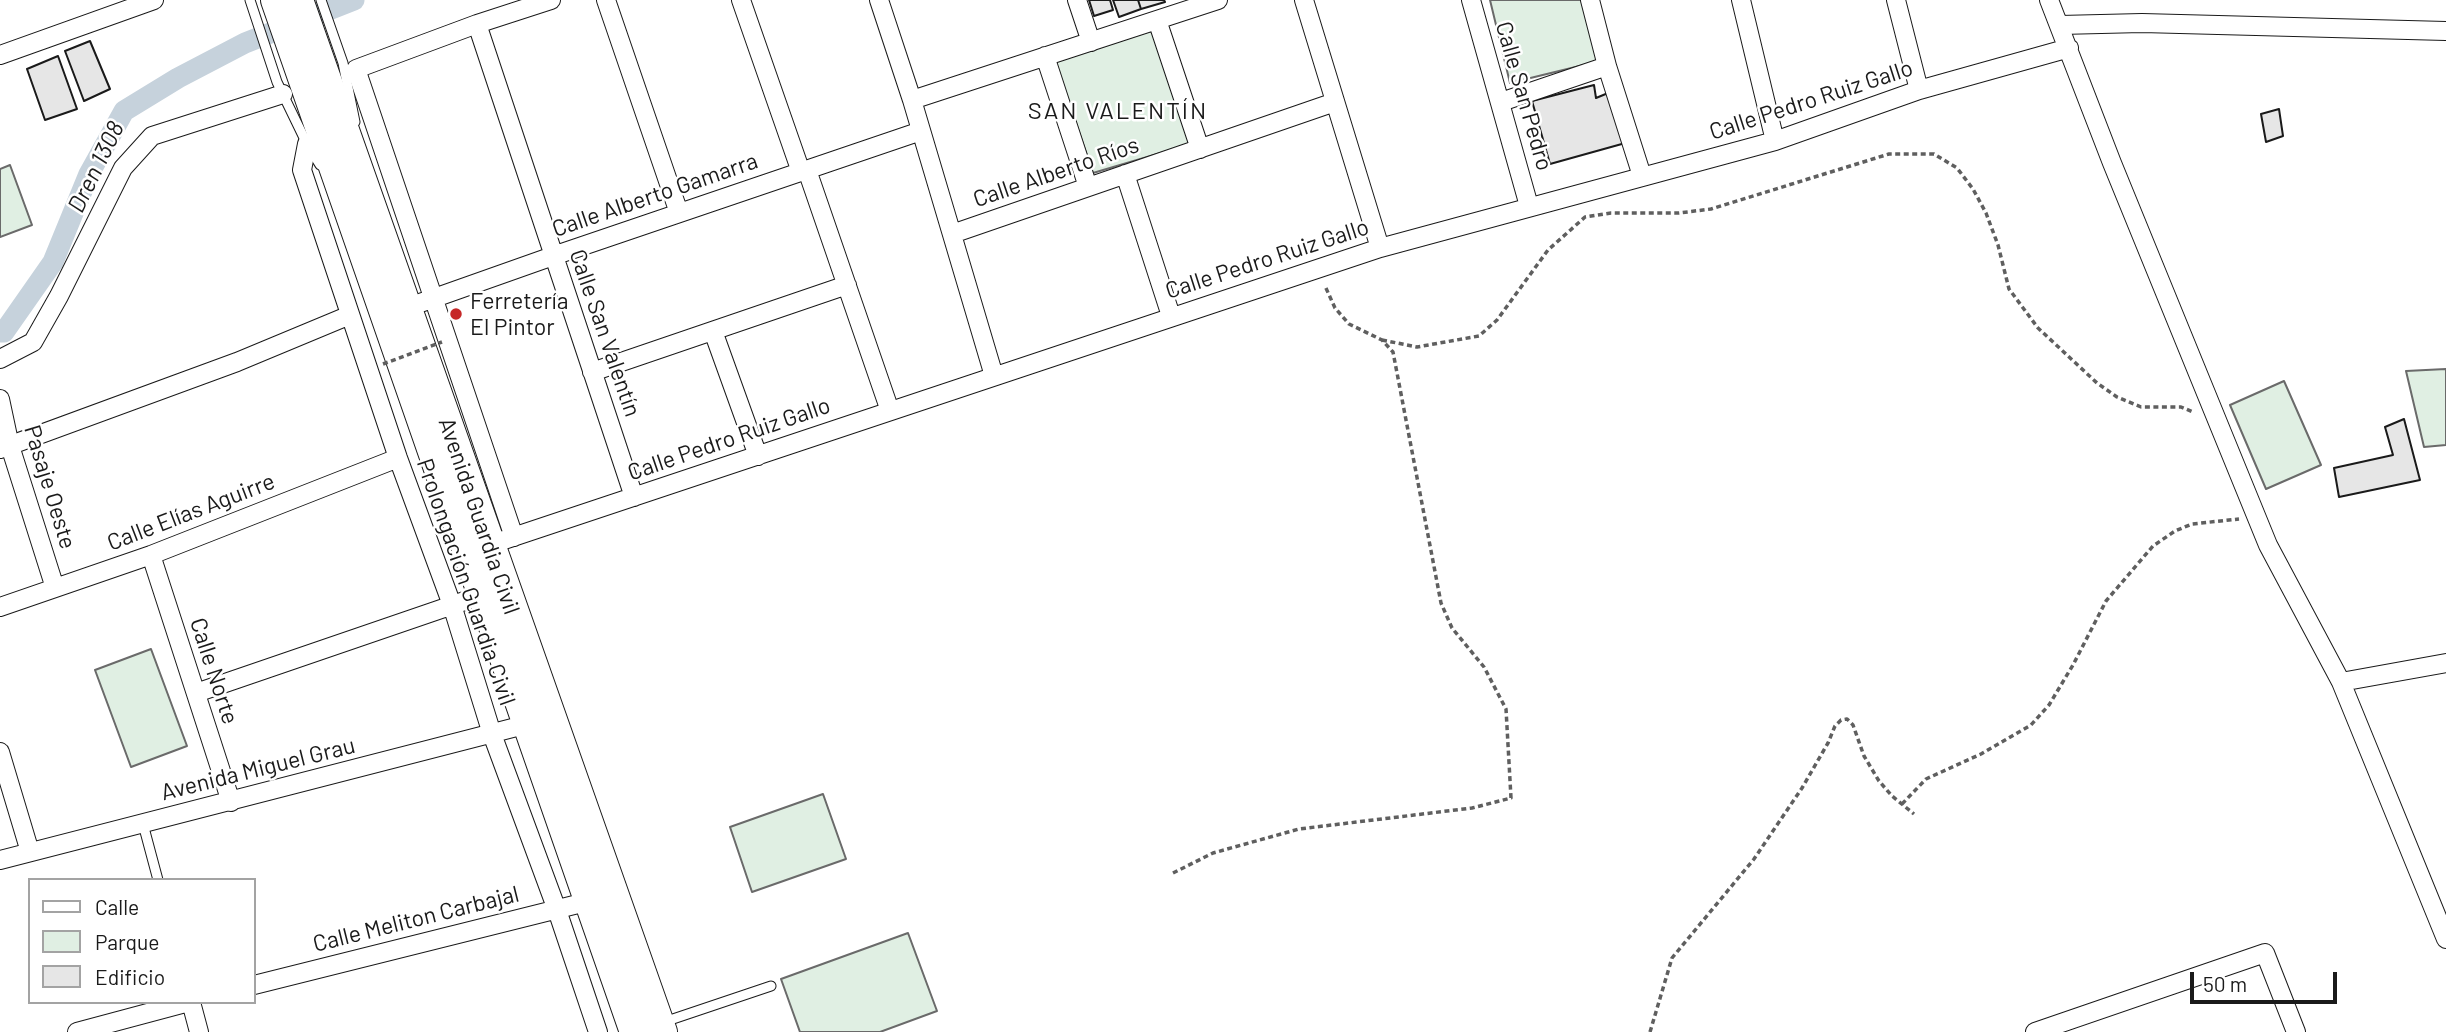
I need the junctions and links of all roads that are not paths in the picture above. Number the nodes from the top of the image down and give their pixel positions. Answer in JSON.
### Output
{"nodes":[{"id":1,"x":153,"y":0,"type":"edge"},
{"id":2,"x":251,"y":0,"type":"edge"},
{"id":3,"x":276,"y":0,"type":"edge"},
{"id":4,"x":298,"y":0,"type":"edge"},
{"id":5,"x":321,"y":0,"type":"edge"},
{"id":6,"x":551,"y":0,"type":"edge"},
{"id":7,"x":606,"y":0,"type":"edge"},
{"id":8,"x":741,"y":0,"type":"edge"},
{"id":9,"x":879,"y":0,"type":"edge"},
{"id":10,"x":1077,"y":0,"type":"edge"},
{"id":11,"x":1218,"y":0,"type":"edge"},
{"id":12,"x":1304,"y":0,"type":"edge"},
{"id":13,"x":1471,"y":0,"type":"edge"},
{"id":14,"x":1590,"y":0,"type":"edge"},
{"id":15,"x":1741,"y":0,"type":"edge"},
{"id":16,"x":1896,"y":0,"type":"edge"},
{"id":17,"x":2049,"y":0,"type":"edge"},
{"id":18,"x":1157,"y":20,"type":"junction"},
{"id":19,"x":477,"y":24,"type":"junction"},
{"id":20,"x":2060,"y":25,"type":"junction"},
{"id":21,"x":2446,"y":32,"type":"edge"},
{"id":22,"x":1091,"y":41,"type":"junction"},
{"id":23,"x":2069,"y":48,"type":"junction"},
{"id":24,"x":0,"y":55,"type":"edge"},
{"id":25,"x":1045,"y":57,"type":"junction"},
{"id":26,"x":1607,"y":66,"type":"junction"},
{"id":27,"x":304,"y":74,"type":"junction"},
{"id":28,"x":1919,"y":90,"type":"junction"},
{"id":29,"x":912,"y":100,"type":"junction"},
{"id":30,"x":1335,"y":102,"type":"junction"},
{"id":31,"x":1501,"y":102,"type":"junction"},
{"id":32,"x":921,"y":131,"type":"junction"},
{"id":33,"x":1775,"y":141,"type":"junction"},
{"id":34,"x":307,"y":144,"type":"junction"},
{"id":35,"x":1200,"y":149,"type":"junction"},
{"id":36,"x":804,"y":171,"type":"junction"},
{"id":37,"x":1125,"y":174,"type":"junction"},
{"id":38,"x":1642,"y":176,"type":"junction"},
{"id":39,"x":1088,"y":187,"type":"junction"},
{"id":40,"x":357,"y":202,"type":"junction"},
{"id":41,"x":1529,"y":206,"type":"junction"},
{"id":42,"x":679,"y":213,"type":"junction"},
{"id":43,"x":951,"y":234,"type":"junction"},
{"id":44,"x":1380,"y":248,"type":"junction"},
{"id":45,"x":553,"y":256,"type":"junction"},
{"id":46,"x":847,"y":285,"type":"junction"},
{"id":47,"x":434,"y":298,"type":"junction"},
{"id":48,"x":406,"y":308,"type":"junction"},
{"id":49,"x":350,"y":314,"type":"junction"},
{"id":50,"x":1171,"y":316,"type":"junction"},
{"id":51,"x":713,"y":331,"type":"junction"},
{"id":52,"x":0,"y":359,"type":"edge"},
{"id":53,"x":592,"y":372,"type":"junction"},
{"id":54,"x":994,"y":376,"type":"junction"},
{"id":55,"x":0,"y":399,"type":"edge"},
{"id":56,"x":890,"y":411,"type":"junction"},
{"id":57,"x":5,"y":447,"type":"edge"},
{"id":58,"x":758,"y":456,"type":"junction"},
{"id":59,"x":398,"y":458,"type":"junction"},
{"id":60,"x":634,"y":497,"type":"junction"},
{"id":61,"x":502,"y":541,"type":"junction"},
{"id":62,"x":150,"y":555,"type":"junction"},
{"id":63,"x":55,"y":588,"type":"junction"},
{"id":64,"x":482,"y":595,"type":"junction"},
{"id":65,"x":452,"y":605,"type":"junction"},
{"id":66,"x":0,"y":607,"type":"edge"},
{"id":67,"x":2446,"y":663,"type":"edge"},
{"id":68,"x":2341,"y":682,"type":"junction"},
{"id":69,"x":196,"y":693,"type":"junction"},
{"id":70,"x":528,"y":724,"type":"junction"},
{"id":71,"x":492,"y":734,"type":"junction"},
{"id":72,"x":0,"y":752,"type":"edge"},
{"id":73,"x":231,"y":802,"type":"junction"},
{"id":74,"x":143,"y":824,"type":"junction"},
{"id":75,"x":30,"y":852,"type":"junction"},
{"id":76,"x":0,"y":860,"type":"edge"},
{"id":77,"x":157,"y":878,"type":"edge"},
{"id":78,"x":590,"y":901,"type":"junction"},
{"id":79,"x":556,"y":910,"type":"junction"},
{"id":80,"x":2446,"y":939,"type":"edge"},
{"id":81,"x":256,"y":985,"type":"edge"},
{"id":82,"x":771,"y":986,"type":"dead end"},
{"id":83,"x":182,"y":1004,"type":"edge"},
{"id":84,"x":191,"y":1004,"type":"edge"},
{"id":85,"x":644,"y":1029,"type":"edge"},
{"id":86,"x":77,"y":1032,"type":"edge"},
{"id":87,"x":199,"y":1032,"type":"edge"},
{"id":88,"x":598,"y":1032,"type":"edge"},
{"id":89,"x":2035,"y":1032,"type":"edge"},
{"id":90,"x":2296,"y":1032,"type":"edge"}],
"edges":[{"from":1,"to":24,"type":"street"},
{"from":2,"to":27,"type":"lane"},
{"from":3,"to":27,"type":"highway","name":"Avenida Guardia Civil"},
{"from":4,"to":27,"type":"highway","name":"Avenida Guardia Civil"},
{"from":5,"to":27,"type":"lane"},
{"from":6,"to":19,"type":"street"},
{"from":7,"to":42,"type":"street"},
{"from":8,"to":36,"type":"street"},
{"from":9,"to":29,"type":"street"},
{"from":10,"to":22,"type":"street"},
{"from":11,"to":18,"type":"street"},
{"from":12,"to":30,"type":"street"},
{"from":13,"to":31,"type":"street","name":"Calle San Pedro"},
{"from":14,"to":26,"type":"street"},
{"from":15,"to":33,"type":"street"},
{"from":16,"to":28,"type":"street"},
{"from":17,"to":20,"type":"street"},
{"from":18,"to":22,"type":"street"},
{"from":18,"to":35,"type":"street"},
{"from":19,"to":45,"type":"street","name":"Calle San Valentín"},
{"from":19,"to":47,"type":"street"},
{"from":20,"to":21,"type":"street"},
{"from":20,"to":23,"type":"street"},
{"from":22,"to":25,"type":"street"},
{"from":23,"to":28,"type":"street","name":"Calle Pedro Ruiz Gallo"},
{"from":23,"to":68,"type":"street"},
{"from":25,"to":29,"type":"street"},
{"from":25,"to":39,"type":"street"},
{"from":26,"to":31,"type":"street"},
{"from":26,"to":38,"type":"street"},
{"from":27,"to":34,"type":"lane"},
{"from":27,"to":40,"type":"highway","name":"Avenida Guardia Civil"},
{"from":27,"to":40,"type":"lane"},
{"from":27,"to":52,"type":"street"},
{"from":28,"to":33,"type":"street","name":"Calle Pedro Ruiz Gallo"},
{"from":29,"to":32,"type":"street"},
{"from":30,"to":35,"type":"street","name":"Calle Alberto Ríos"},
{"from":30,"to":44,"type":"street"},
{"from":31,"to":41,"type":"street","name":"Calle San Pedro"},
{"from":32,"to":36,"type":"street","name":"Calle Alberto Gamarra"},
{"from":32,"to":43,"type":"street"},
{"from":33,"to":38,"type":"street","name":"Calle Pedro Ruiz Gallo"},
{"from":34,"to":40,"type":"lane"},
{"from":34,"to":49,"type":"street","name":"Prolongación Guardia Civil"},
{"from":35,"to":37,"type":"street","name":"Calle Alberto Ríos"},
{"from":36,"to":42,"type":"street","name":"Calle Alberto Gamarra"},
{"from":36,"to":46,"type":"street"},
{"from":37,"to":39,"type":"street","name":"Calle Alberto Ríos"},
{"from":37,"to":50,"type":"street"},
{"from":38,"to":41,"type":"street","name":"Calle Pedro Ruiz Gallo"},
{"from":39,"to":43,"type":"street","name":"Calle Alberto Ríos"},
{"from":40,"to":48,"type":"highway","name":"Avenida Guardia Civil"},
{"from":40,"to":64,"type":"highway","name":"Avenida Guardia Civil"},
{"from":41,"to":44,"type":"street","name":"Calle Pedro Ruiz Gallo"},
{"from":42,"to":45,"type":"street","name":"Calle Alberto Gamarra"},
{"from":43,"to":54,"type":"street"},
{"from":44,"to":50,"type":"street","name":"Calle Pedro Ruiz Gallo"},
{"from":45,"to":47,"type":"street","name":"Calle Alberto Gamarra"},
{"from":45,"to":53,"type":"street","name":"Calle San Valentín"},
{"from":46,"to":51,"type":"street"},
{"from":46,"to":56,"type":"street"},
{"from":47,"to":48,"type":"street","name":"Calle Alberto Gamarra"},
{"from":47,"to":61,"type":"street"},
{"from":48,"to":61,"type":"highway","name":"Avenida Guardia Civil"},
{"from":49,"to":57,"type":"street"},
{"from":49,"to":59,"type":"street","name":"Prolongación Guardia Civil"},
{"from":50,"to":54,"type":"street","name":"Calle Pedro Ruiz Gallo"},
{"from":51,"to":53,"type":"street"},
{"from":51,"to":58,"type":"street"},
{"from":53,"to":60,"type":"street","name":"Calle San Valentín"},
{"from":54,"to":56,"type":"street","name":"Calle Pedro Ruiz Gallo"},
{"from":55,"to":57,"type":"street","name":"Pasaje Oeste"},
{"from":56,"to":58,"type":"street","name":"Calle Pedro Ruiz Gallo"},
{"from":57,"to":63,"type":"street","name":"Pasaje Oeste"},
{"from":58,"to":60,"type":"street","name":"Calle Pedro Ruiz Gallo"},
{"from":59,"to":62,"type":"street","name":"Calle Elías Aguirre"},
{"from":59,"to":65,"type":"street","name":"Prolongación Guardia Civil"},
{"from":60,"to":61,"type":"street","name":"Calle Pedro Ruiz Gallo"},
{"from":61,"to":85,"type":"highway","name":"Avenida Guardia Civil"},
{"from":62,"to":63,"type":"street","name":"Calle Elías Aguirre"},
{"from":62,"to":69,"type":"street","name":"Calle Norte"},
{"from":63,"to":66,"type":"street","name":"Calle Elías Aguirre"},
{"from":64,"to":65,"type":"street"},
{"from":64,"to":70,"type":"highway","name":"Avenida Guardia Civil"},
{"from":65,"to":69,"type":"street"},
{"from":65,"to":71,"type":"street","name":"Prolongación Guardia Civil"},
{"from":67,"to":68,"type":"street"},
{"from":68,"to":80,"type":"street"},
{"from":69,"to":73,"type":"street","name":"Calle Norte"},
{"from":70,"to":71,"type":"street","name":"Avenida Miguel Grau"},
{"from":70,"to":78,"type":"highway","name":"Avenida Guardia Civil"},
{"from":71,"to":73,"type":"street","name":"Avenida Miguel Grau"},
{"from":71,"to":79,"type":"street","name":"Prolongación Guardia Civil"},
{"from":72,"to":75,"type":"street"},
{"from":73,"to":74,"type":"street","name":"Avenida Miguel Grau"},
{"from":74,"to":75,"type":"street","name":"Avenida Miguel Grau"},
{"from":74,"to":77,"type":"lane"},
{"from":75,"to":76,"type":"street","name":"Avenida Miguel Grau"},
{"from":78,"to":79,"type":"street","name":"Calle Meliton Carbajal"},
{"from":78,"to":85,"type":"highway","name":"Avenida Guardia Civil"},
{"from":79,"to":81,"type":"street","name":"Calle Meliton Carbajal"},
{"from":79,"to":88,"type":"street","name":"Prolongación Guardia Civil"},
{"from":82,"to":85,"type":"lane"},
{"from":83,"to":86,"type":"street"},
{"from":84,"to":87,"type":"street"},
{"from":89,"to":90,"type":"street"}]}
